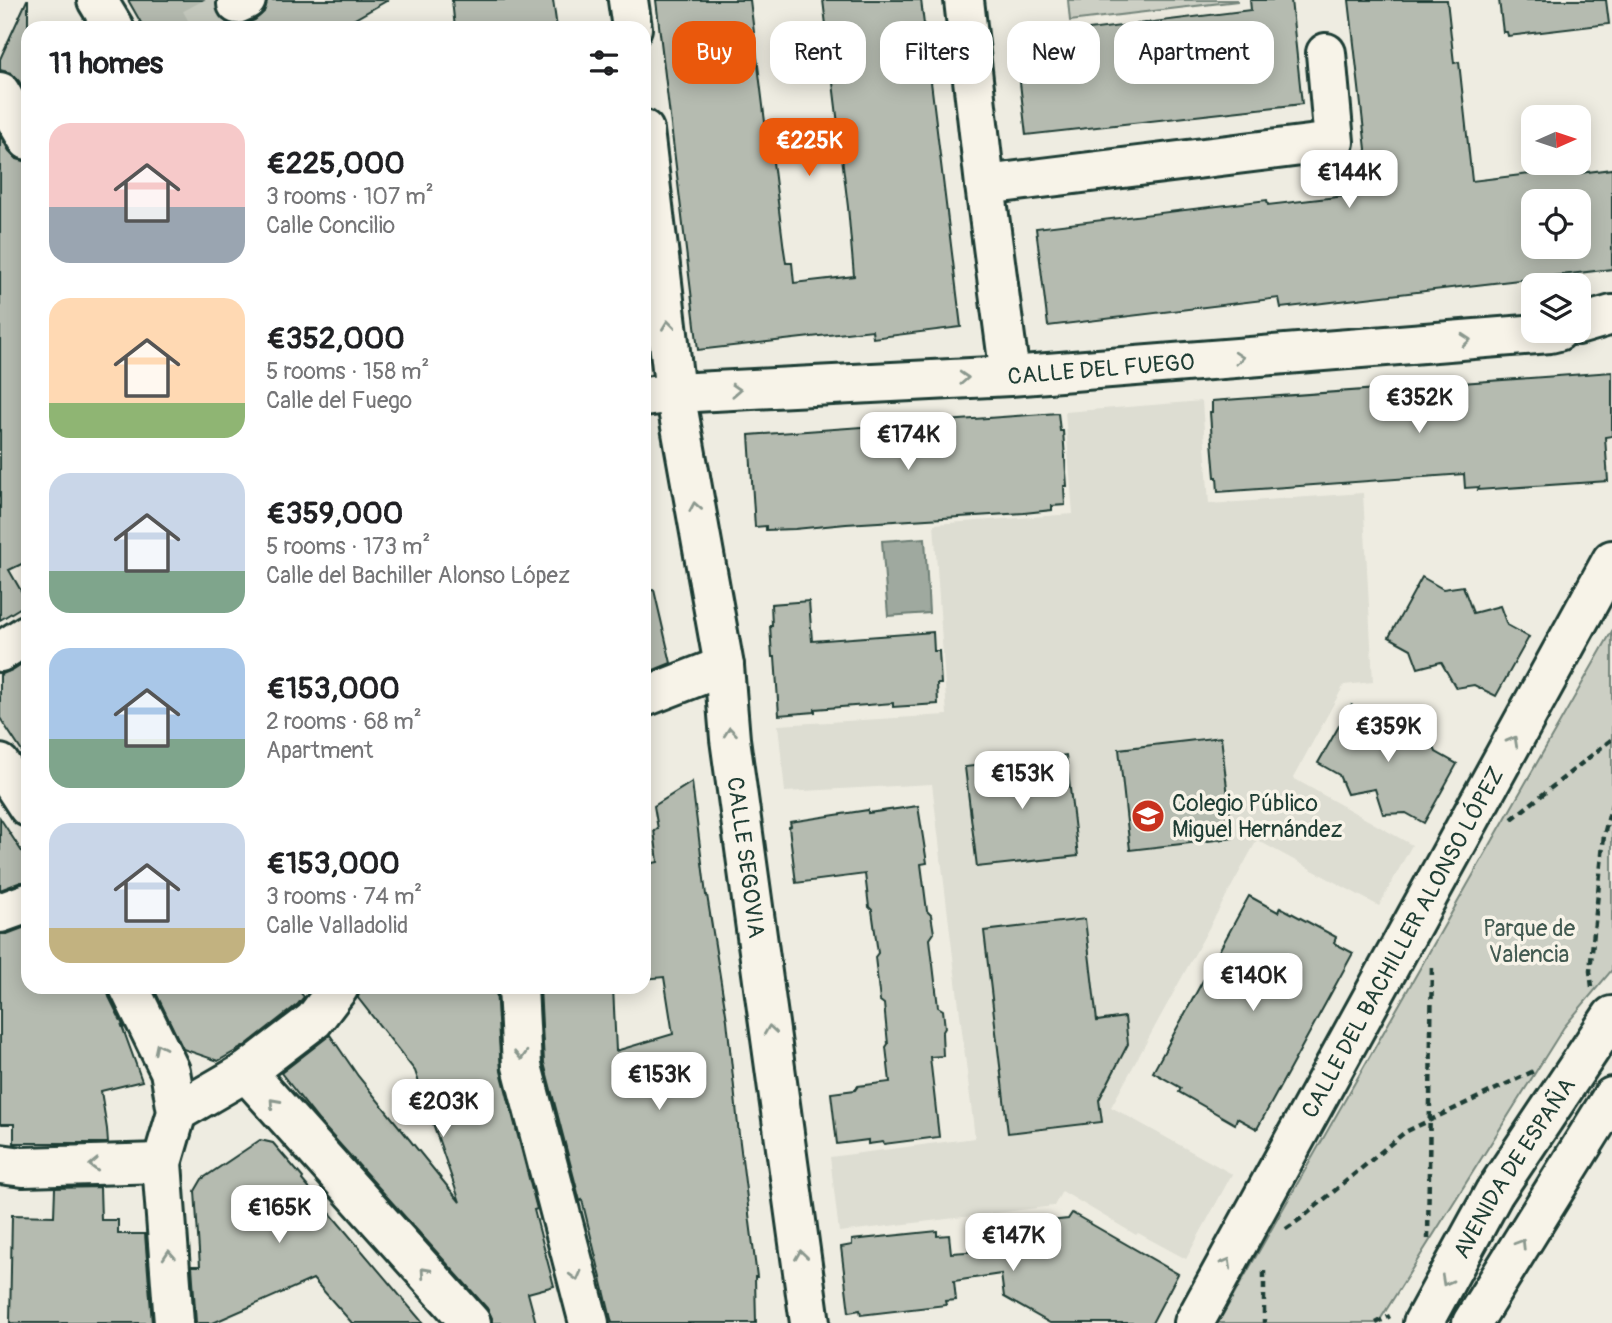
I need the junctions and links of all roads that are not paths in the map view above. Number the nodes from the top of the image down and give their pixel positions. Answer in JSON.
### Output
{"nodes":[{"id":1,"x":97,"y":0,"type":"edge"},
{"id":2,"x":628,"y":0,"type":"edge"},
{"id":3,"x":964,"y":0,"type":"edge"},
{"id":4,"x":110,"y":21,"type":"edge"},
{"id":5,"x":631,"y":21,"type":"edge"},
{"id":6,"x":1326,"y":53,"type":"dead end"},
{"id":7,"x":0,"y":92,"type":"edge"},
{"id":8,"x":21,"y":128,"type":"edge"},
{"id":9,"x":985,"y":185,"type":"junction"},
{"id":10,"x":651,"y":246,"type":"edge"},
{"id":11,"x":1612,"y":315,"type":"edge"},
{"id":12,"x":1591,"y":321,"type":"edge"},
{"id":13,"x":1521,"y":335,"type":"edge"},
{"id":14,"x":1010,"y":376,"type":"junction"},
{"id":15,"x":660,"y":395,"type":"edge"},
{"id":16,"x":1612,"y":560,"type":"edge"},
{"id":17,"x":21,"y":638,"type":"edge"},
{"id":18,"x":0,"y":652,"type":"edge"},
{"id":19,"x":723,"y":666,"type":"junction"},
{"id":20,"x":651,"y":694,"type":"edge"},
{"id":21,"x":0,"y":764,"type":"edge"},
{"id":22,"x":21,"y":796,"type":"edge"},
{"id":23,"x":21,"y":906,"type":"edge"},
{"id":24,"x":0,"y":913,"type":"edge"},
{"id":25,"x":132,"y":994,"type":"edge"},
{"id":26,"x":334,"y":994,"type":"edge"},
{"id":27,"x":518,"y":994,"type":"edge"},
{"id":28,"x":1605,"y":1026,"type":"edge"},
{"id":29,"x":246,"y":1072,"type":"junction"},
{"id":30,"x":1612,"y":1097,"type":"edge"},
{"id":31,"x":177,"y":1112,"type":"junction"},
{"id":32,"x":162,"y":1163,"type":"junction"},
{"id":33,"x":0,"y":1164,"type":"edge"},
{"id":34,"x":174,"y":1323,"type":"edge"},
{"id":35,"x":471,"y":1323,"type":"edge"},
{"id":36,"x":589,"y":1323,"type":"edge"},
{"id":37,"x":810,"y":1323,"type":"edge"},
{"id":38,"x":1194,"y":1323,"type":"edge"},
{"id":39,"x":1423,"y":1323,"type":"edge"},
{"id":40,"x":1472,"y":1323,"type":"edge"}],
"edges":[{"from":1,"to":4,"type":"street"},
{"from":2,"to":5,"type":"street"},
{"from":3,"to":9,"type":"street"},
{"from":6,"to":9,"type":"street"},
{"from":7,"to":8,"type":"street"},
{"from":9,"to":14,"type":"street"},
{"from":15,"to":10,"type":"street","name":"CALLE SEGOVIA","one_way":true},
{"from":11,"to":12,"type":"street"},
{"from":14,"to":13,"type":"street","name":"CALLE DEL FUEGO","one_way":true},
{"from":15,"to":14,"type":"street","name":"CALLE DEL FUEGO","one_way":true},
{"from":19,"to":15,"type":"street","name":"CALLE SEGOVIA","one_way":true},
{"from":38,"to":16,"type":"street","name":"CALLE DEL BACHILLER ALONSO LÓPEZ","one_way":true},
{"from":17,"to":18,"type":"street"},
{"from":19,"to":20,"type":"street"},
{"from":37,"to":19,"type":"street","name":"CALLE SEGOVIA","one_way":true},
{"from":21,"to":22,"type":"street"},
{"from":23,"to":24,"type":"street"},
{"from":31,"to":25,"type":"street","one_way":true},
{"from":26,"to":29,"type":"street"},
{"from":27,"to":36,"type":"street","one_way":true},
{"from":28,"to":39,"type":"street","name":"AVENIDA DE ESPAÑA","one_way":true},
{"from":29,"to":31,"type":"street"},
{"from":35,"to":29,"type":"street","one_way":true},
{"from":40,"to":30,"type":"street","name":"AVENIDA DE ESPAÑA","one_way":true},
{"from":31,"to":32,"type":"street"},
{"from":32,"to":33,"type":"street","one_way":true},
{"from":34,"to":32,"type":"street","one_way":true}]}
